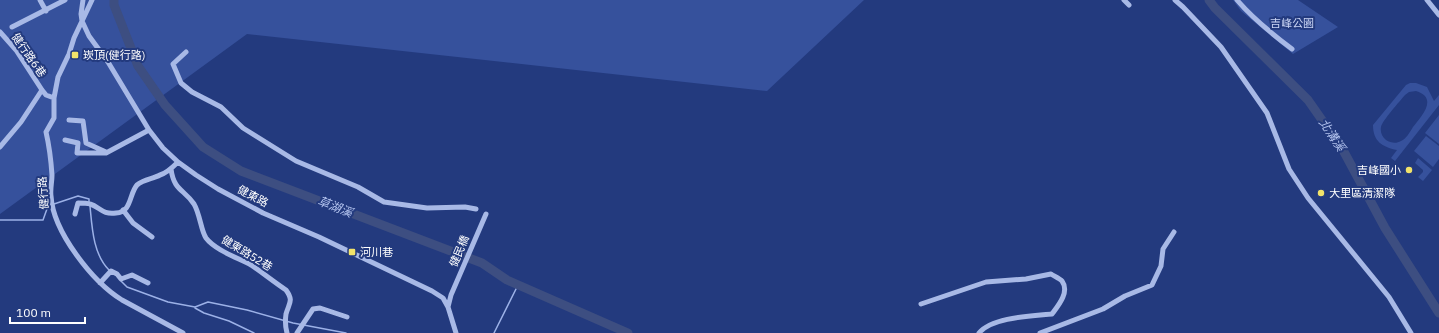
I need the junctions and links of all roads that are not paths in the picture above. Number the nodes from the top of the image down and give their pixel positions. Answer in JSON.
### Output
{"nodes":[{"id":1,"x":40,"y":0,"type":"edge"},
{"id":2,"x":66,"y":0,"type":"edge"},
{"id":3,"x":83,"y":0,"type":"edge"},
{"id":4,"x":92,"y":0,"type":"edge"},
{"id":5,"x":1124,"y":0,"type":"edge"},
{"id":6,"x":1175,"y":0,"type":"edge"},
{"id":7,"x":1237,"y":0,"type":"edge"},
{"id":8,"x":1427,"y":0,"type":"edge"},
{"id":9,"x":1129,"y":5,"type":"dead end"},
{"id":10,"x":46,"y":11,"type":"junction"},
{"id":11,"x":1439,"y":14,"type":"edge"},
{"id":12,"x":82,"y":21,"type":"junction"},
{"id":13,"x":12,"y":27,"type":"dead end"},
{"id":14,"x":0,"y":32,"type":"edge"},
{"id":15,"x":1292,"y":49,"type":"dead end"},
{"id":16,"x":186,"y":52,"type":"dead end"},
{"id":17,"x":42,"y":90,"type":"junction"},
{"id":18,"x":54,"y":98,"type":"junction"},
{"id":19,"x":70,"y":120,"type":"dead end"},
{"id":20,"x":149,"y":130,"type":"junction"},
{"id":21,"x":65,"y":140,"type":"dead end"},
{"id":22,"x":0,"y":147,"type":"edge"},
{"id":23,"x":106,"y":153,"type":"junction"},
{"id":24,"x":178,"y":162,"type":"junction"},
{"id":25,"x":171,"y":169,"type":"junction"},
{"id":26,"x":476,"y":209,"type":"dead end"},
{"id":27,"x":123,"y":210,"type":"junction"},
{"id":28,"x":75,"y":214,"type":"dead end"},
{"id":29,"x":486,"y":214,"type":"dead end"},
{"id":30,"x":1174,"y":232,"type":"dead end"},
{"id":31,"x":152,"y":237,"type":"dead end"},
{"id":32,"x":148,"y":282,"type":"dead end"},
{"id":33,"x":100,"y":283,"type":"junction"},
{"id":34,"x":921,"y":304,"type":"dead end"},
{"id":35,"x":448,"y":307,"type":"junction"},
{"id":36,"x":347,"y":317,"type":"dead end"},
{"id":37,"x":183,"y":333,"type":"edge"},
{"id":38,"x":287,"y":333,"type":"edge"},
{"id":39,"x":297,"y":333,"type":"edge"},
{"id":40,"x":456,"y":333,"type":"edge"},
{"id":41,"x":979,"y":333,"type":"edge"},
{"id":42,"x":1040,"y":333,"type":"edge"},
{"id":43,"x":1411,"y":333,"type":"edge"}],
"edges":[{"from":1,"to":10,"type":"street"},
{"from":2,"to":10,"type":"street"},
{"from":3,"to":12,"type":"street","name":"健行路"},
{"from":4,"to":12,"type":"street","name":"健行路"},
{"from":5,"to":9,"type":"street"},
{"from":6,"to":43,"type":"street"},
{"from":7,"to":15,"type":"street"},
{"from":8,"to":11,"type":"street"},
{"from":10,"to":13,"type":"street"},
{"from":12,"to":18,"type":"street","name":"健行路"},
{"from":12,"to":20,"type":"street","name":"健東路"},
{"from":14,"to":17,"type":"street","name":"健行路6巷"},
{"from":16,"to":26,"type":"street"},
{"from":17,"to":18,"type":"street","name":"健行路6巷"},
{"from":17,"to":22,"type":"street","name":"健行路6巷"},
{"from":18,"to":33,"type":"street","name":"健行路"},
{"from":19,"to":23,"type":"street"},
{"from":20,"to":23,"type":"street"},
{"from":20,"to":24,"type":"street","name":"健東路"},
{"from":21,"to":23,"type":"street"},
{"from":24,"to":25,"type":"street"},
{"from":24,"to":35,"type":"street","name":"健東路"},
{"from":25,"to":27,"type":"street"},
{"from":25,"to":38,"type":"street","name":"健東路52巷"},
{"from":27,"to":28,"type":"street"},
{"from":27,"to":31,"type":"street"},
{"from":29,"to":35,"type":"street","name":"健民橋"},
{"from":30,"to":42,"type":"street"},
{"from":32,"to":33,"type":"street"},
{"from":33,"to":37,"type":"street","name":"健行路"},
{"from":34,"to":41,"type":"street"},
{"from":35,"to":40,"type":"street","name":"健東路"},
{"from":36,"to":39,"type":"street"}]}
